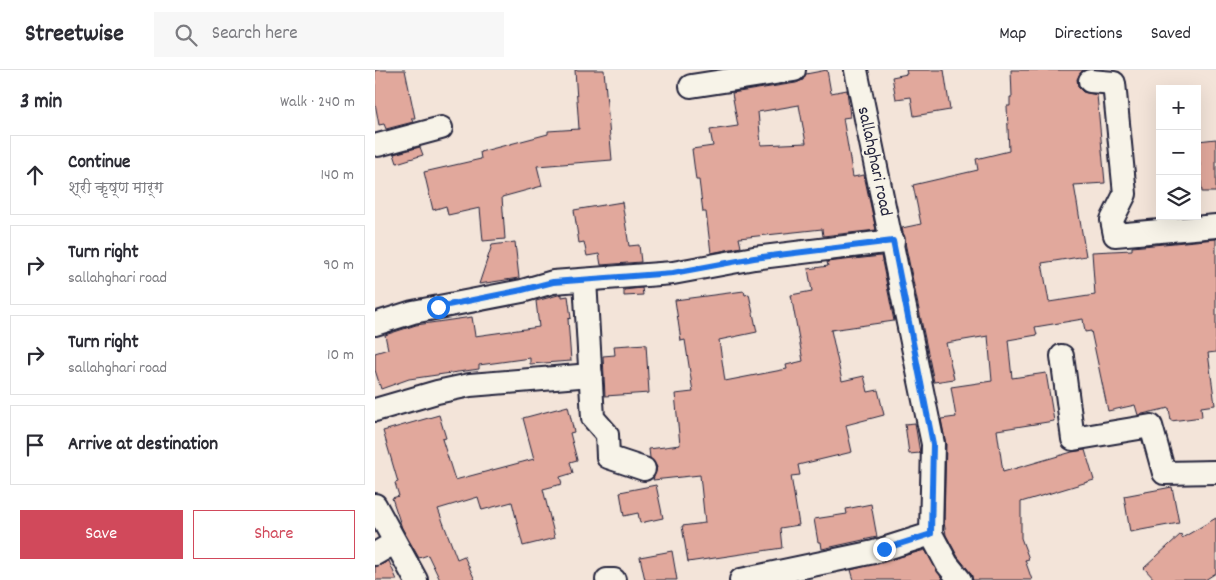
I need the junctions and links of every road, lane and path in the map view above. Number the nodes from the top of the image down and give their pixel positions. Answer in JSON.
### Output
{"nodes":[{"id":1,"x":794,"y":70,"type":"edge"},
{"id":2,"x":856,"y":70,"type":"edge"},
{"id":3,"x":1090,"y":82,"type":"dead end"},
{"id":4,"x":691,"y":86,"type":"dead end"},
{"id":5,"x":441,"y":128,"type":"dead end"},
{"id":6,"x":376,"y":140,"type":"edge"},
{"id":7,"x":1216,"y":226,"type":"edge"},
{"id":8,"x":893,"y":241,"type":"junction"},
{"id":9,"x":585,"y":280,"type":"junction"},
{"id":10,"x":375,"y":324,"type":"edge"},
{"id":11,"x":1062,"y":356,"type":"dead end"},
{"id":12,"x":591,"y":375,"type":"junction"},
{"id":13,"x":375,"y":410,"type":"edge"},
{"id":14,"x":644,"y":470,"type":"dead end"},
{"id":15,"x":1216,"y":472,"type":"edge"},
{"id":16,"x":375,"y":505,"type":"edge"},
{"id":17,"x":931,"y":534,"type":"junction"},
{"id":18,"x":394,"y":543,"type":"junction"},
{"id":19,"x":375,"y":554,"type":"edge"},
{"id":20,"x":416,"y":580,"type":"edge"},
{"id":21,"x":607,"y":580,"type":"edge"},
{"id":22,"x":615,"y":580,"type":"edge"},
{"id":23,"x":741,"y":580,"type":"edge"},
{"id":24,"x":960,"y":580,"type":"edge"}],
"edges":[{"from":1,"to":4,"type":"street"},
{"from":2,"to":8,"type":"street","name":"sallahghari road"},
{"from":3,"to":7,"type":"street"},
{"from":5,"to":6,"type":"street"},
{"from":8,"to":9,"type":"street"},
{"from":8,"to":17,"type":"street","name":"sallahghari road"},
{"from":9,"to":10,"type":"street"},
{"from":9,"to":12,"type":"street"},
{"from":11,"to":15,"type":"street"},
{"from":12,"to":13,"type":"street"},
{"from":12,"to":14,"type":"street"},
{"from":16,"to":18,"type":"street"},
{"from":17,"to":23,"type":"street"},
{"from":17,"to":24,"type":"street"},
{"from":18,"to":19,"type":"street"},
{"from":18,"to":20,"type":"street"},
{"from":21,"to":22,"type":"street"}]}
